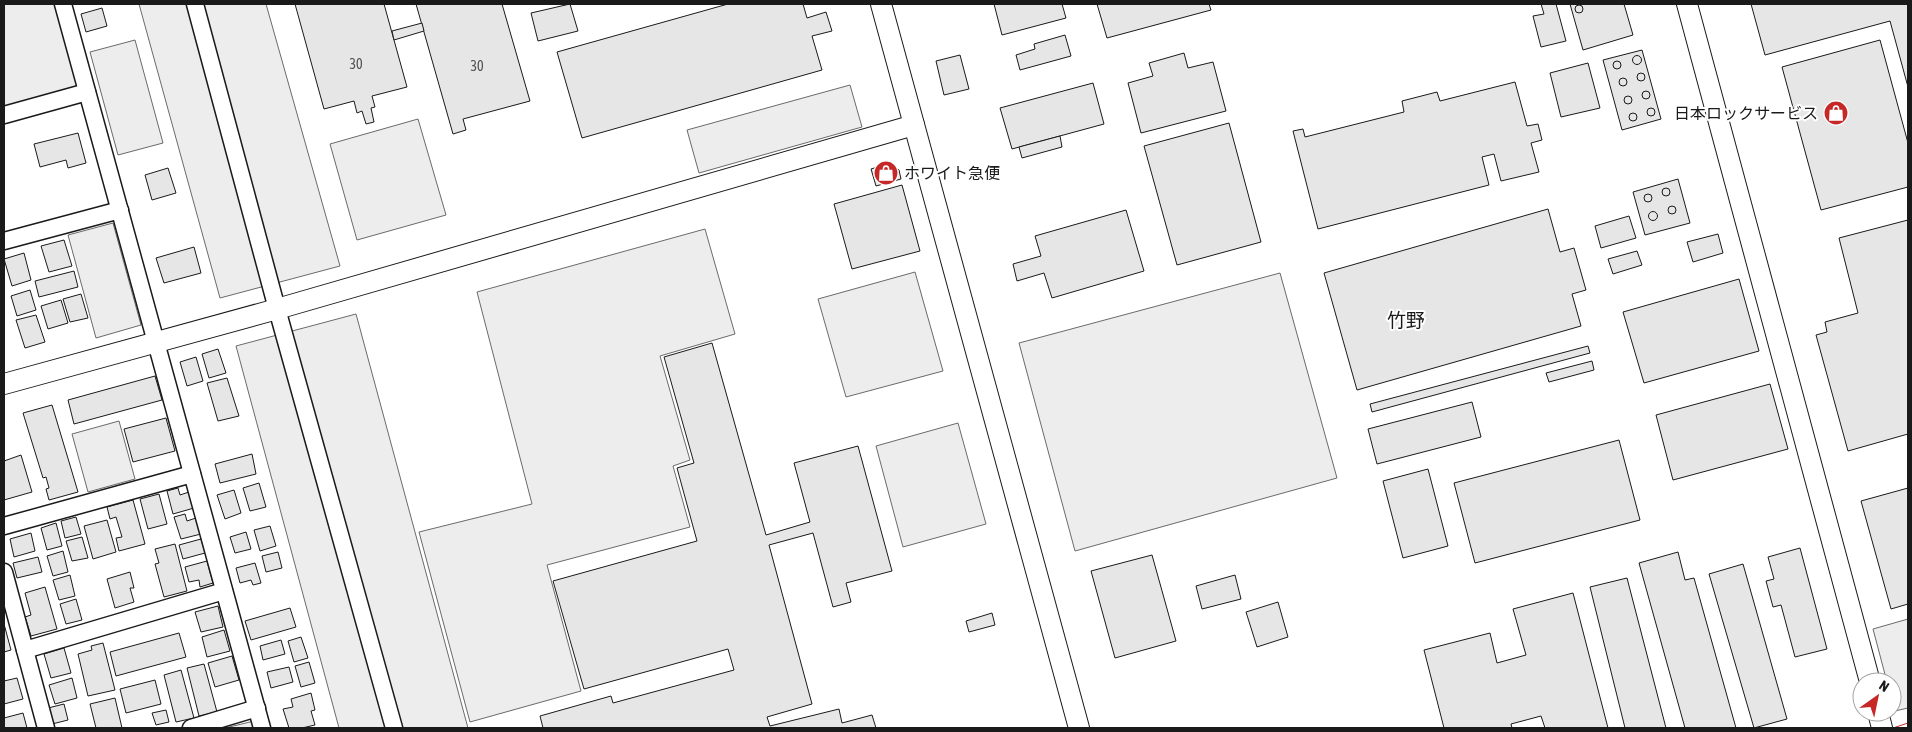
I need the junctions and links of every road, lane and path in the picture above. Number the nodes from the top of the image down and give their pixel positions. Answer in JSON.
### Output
{"nodes":[{"id":1,"x":63,"y":4,"type":"edge"},
{"id":2,"x":195,"y":4,"type":"edge"},
{"id":3,"x":881,"y":4,"type":"edge"},
{"id":4,"x":1688,"y":4,"type":"edge"},
{"id":5,"x":87,"y":92,"type":"junction"},
{"id":6,"x":4,"y":115,"type":"edge"},
{"id":7,"x":914,"y":125,"type":"junction"},
{"id":8,"x":120,"y":210,"type":"junction"},
{"id":9,"x":4,"y":242,"type":"edge"},
{"id":10,"x":277,"y":309,"type":"junction"},
{"id":11,"x":156,"y":343,"type":"junction"},
{"id":12,"x":4,"y":384,"type":"edge"},
{"id":13,"x":192,"y":474,"type":"junction"},
{"id":14,"x":4,"y":526,"type":"edge"},
{"id":15,"x":4,"y":572,"type":"edge"},
{"id":16,"x":224,"y":591,"type":"junction"},
{"id":17,"x":25,"y":650,"type":"junction"},
{"id":18,"x":1867,"y":672,"type":"edge"},
{"id":19,"x":257,"y":708,"type":"junction"},
{"id":20,"x":46,"y":728,"type":"edge"},
{"id":21,"x":190,"y":728,"type":"edge"},
{"id":22,"x":262,"y":728,"type":"edge"},
{"id":23,"x":394,"y":728,"type":"edge"},
{"id":24,"x":1079,"y":728,"type":"edge"}],
"edges":[{"from":1,"to":5,"type":"street"},
{"from":2,"to":10,"type":"street"},
{"from":3,"to":7,"type":"street"},
{"from":4,"to":18,"type":"street"},
{"from":5,"to":6,"type":"street"},
{"from":5,"to":8,"type":"street"},
{"from":7,"to":10,"type":"street"},
{"from":7,"to":24,"type":"street"},
{"from":8,"to":9,"type":"street"},
{"from":8,"to":11,"type":"street"},
{"from":10,"to":11,"type":"street"},
{"from":10,"to":23,"type":"street"},
{"from":11,"to":12,"type":"street"},
{"from":11,"to":13,"type":"street"},
{"from":13,"to":14,"type":"street"},
{"from":13,"to":16,"type":"street"},
{"from":15,"to":17,"type":"street"},
{"from":16,"to":17,"type":"street"},
{"from":16,"to":19,"type":"street"},
{"from":17,"to":20,"type":"street"},
{"from":19,"to":21,"type":"street"},
{"from":19,"to":22,"type":"street"}]}
